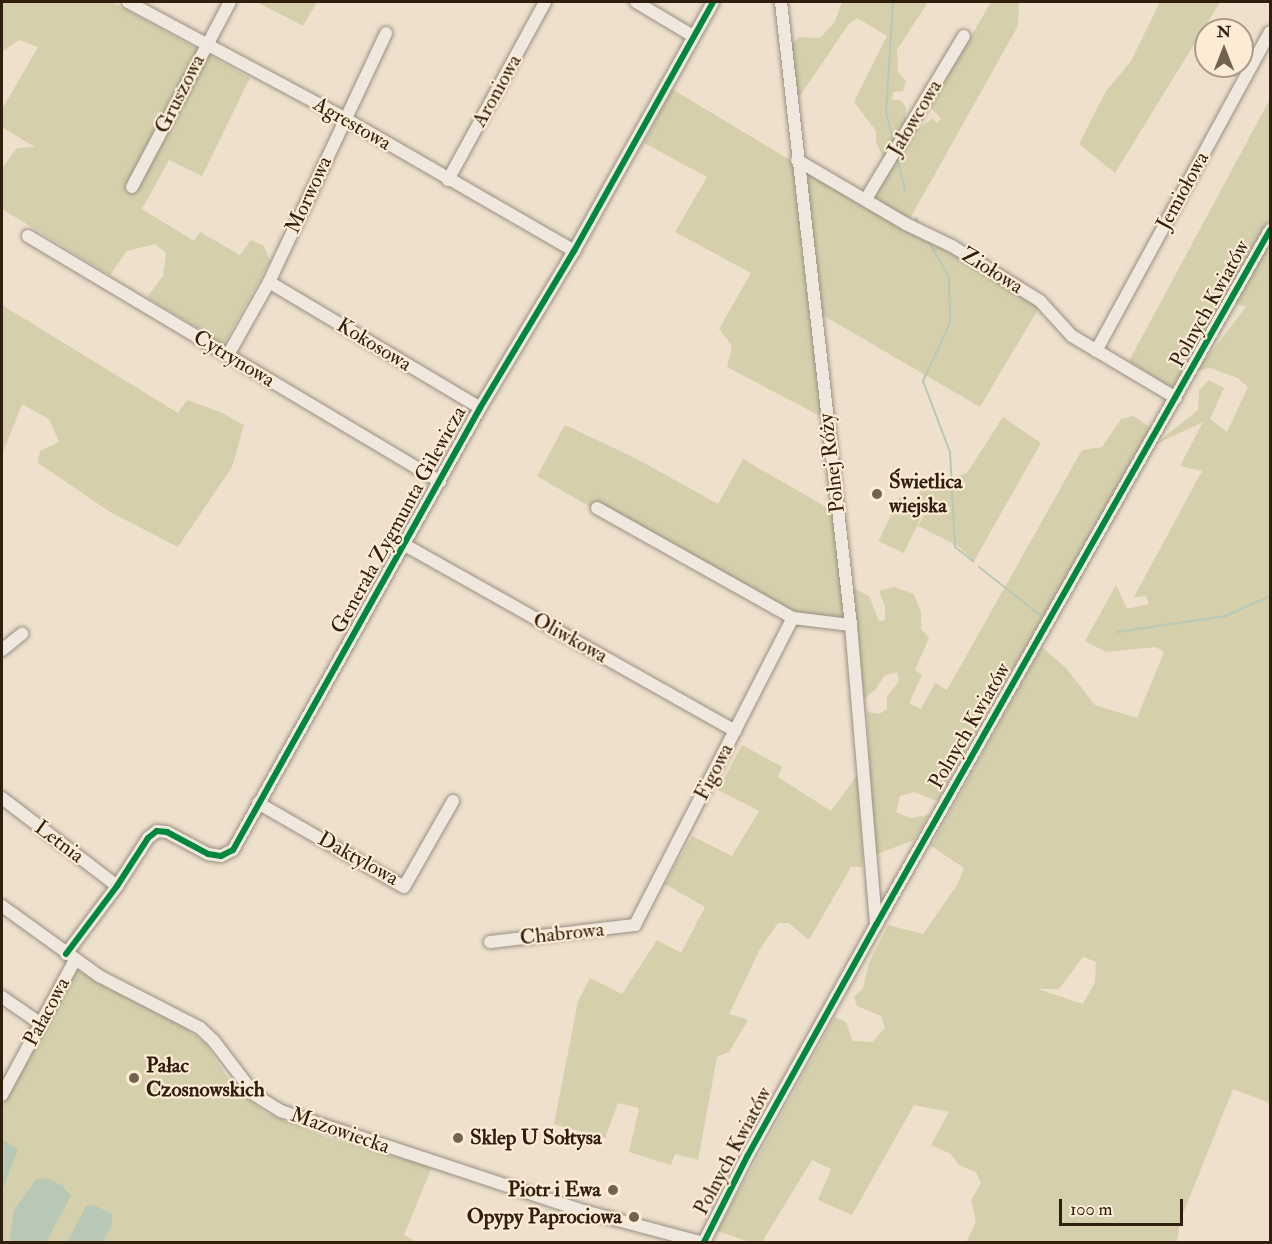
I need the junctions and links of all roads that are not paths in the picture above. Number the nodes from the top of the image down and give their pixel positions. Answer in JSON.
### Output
{"nodes":[{"id":1,"x":128,"y":2,"type":"edge"},
{"id":2,"x":230,"y":2,"type":"edge"},
{"id":3,"x":545,"y":2,"type":"edge"},
{"id":4,"x":636,"y":2,"type":"edge"},
{"id":5,"x":713,"y":2,"type":"edge"},
{"id":6,"x":781,"y":2,"type":"edge"},
{"id":7,"x":1270,"y":32,"type":"edge"},
{"id":8,"x":386,"y":33,"type":"dead end"},
{"id":9,"x":693,"y":36,"type":"junction"},
{"id":10,"x":964,"y":36,"type":"dead end"},
{"id":11,"x":206,"y":43,"type":"junction"},
{"id":12,"x":344,"y":118,"type":"junction"},
{"id":13,"x":797,"y":160,"type":"junction"},
{"id":14,"x":448,"y":180,"type":"junction"},
{"id":15,"x":132,"y":187,"type":"dead end"},
{"id":16,"x":866,"y":199,"type":"junction"},
{"id":17,"x":1270,"y":230,"type":"edge"},
{"id":18,"x":28,"y":236,"type":"dead end"},
{"id":19,"x":574,"y":251,"type":"junction"},
{"id":20,"x":269,"y":282,"type":"junction"},
{"id":21,"x":1096,"y":351,"type":"junction"},
{"id":22,"x":228,"y":355,"type":"junction"},
{"id":23,"x":1176,"y":398,"type":"junction"},
{"id":24,"x":480,"y":408,"type":"junction"},
{"id":25,"x":440,"y":482,"type":"junction"},
{"id":26,"x":597,"y":508,"type":"dead end"},
{"id":27,"x":405,"y":544,"type":"junction"},
{"id":28,"x":793,"y":618,"type":"junction"},
{"id":29,"x":851,"y":625,"type":"junction"},
{"id":30,"x":22,"y":634,"type":"dead end"},
{"id":31,"x":2,"y":650,"type":"edge"},
{"id":32,"x":735,"y":731,"type":"junction"},
{"id":33,"x":2,"y":798,"type":"edge"},
{"id":34,"x":453,"y":801,"type":"dead end"},
{"id":35,"x":258,"y":803,"type":"junction"},
{"id":36,"x":117,"y":886,"type":"junction"},
{"id":37,"x":2,"y":906,"type":"edge"},
{"id":38,"x":876,"y":925,"type":"junction"},
{"id":39,"x":635,"y":926,"type":"joint"},
{"id":40,"x":490,"y":942,"type":"dead end"},
{"id":41,"x":70,"y":957,"type":"junction"},
{"id":42,"x":2,"y":997,"type":"edge"},
{"id":43,"x":41,"y":1024,"type":"junction"},
{"id":44,"x":2,"y":1095,"type":"edge"},
{"id":45,"x":702,"y":1242,"type":"edge"}],
"edges":[{"from":1,"to":11,"type":"street","name":"Agrestowa"},
{"from":2,"to":11,"type":"street","name":"Gruszowa"},
{"from":3,"to":14,"type":"street","name":"Aroniowa"},
{"from":4,"to":9,"type":"street"},
{"from":5,"to":9,"type":"street","name":"Generała Zygmunta Gilewicza"},
{"from":6,"to":13,"type":"street","name":"Polnej Róży"},
{"from":7,"to":21,"type":"street","name":"Jemiołowa"},
{"from":8,"to":12,"type":"street","name":"Morwowa"},
{"from":9,"to":19,"type":"street","name":"Generała Zygmunta Gilewicza"},
{"from":10,"to":16,"type":"street","name":"Jałowcowa"},
{"from":11,"to":12,"type":"street","name":"Agrestowa"},
{"from":11,"to":15,"type":"street","name":"Gruszowa"},
{"from":12,"to":14,"type":"street","name":"Agrestowa"},
{"from":12,"to":20,"type":"street","name":"Morwowa"},
{"from":13,"to":16,"type":"street","name":"Ziołowa"},
{"from":13,"to":29,"type":"street","name":"Polnej Róży"},
{"from":14,"to":19,"type":"street","name":"Agrestowa"},
{"from":16,"to":21,"type":"street","name":"Ziołowa"},
{"from":17,"to":23,"type":"street","name":"Polnych Kwiatów"},
{"from":18,"to":22,"type":"street","name":"Cytrynowa"},
{"from":19,"to":24,"type":"street","name":"Generała Zygmunta Gilewicza"},
{"from":20,"to":22,"type":"street","name":"Morwowa"},
{"from":20,"to":24,"type":"street","name":"Kokosowa"},
{"from":21,"to":23,"type":"street","name":"Ziołowa"},
{"from":22,"to":25,"type":"street","name":"Cytrynowa"},
{"from":23,"to":38,"type":"street","name":"Polnych Kwiatów"},
{"from":24,"to":25,"type":"street","name":"Generała Zygmunta Gilewicza"},
{"from":25,"to":27,"type":"street","name":"Generała Zygmunta Gilewicza"},
{"from":26,"to":28,"type":"street"},
{"from":27,"to":32,"type":"street","name":"Oliwkowa"},
{"from":27,"to":35,"type":"street","name":"Generała Zygmunta Gilewicza"},
{"from":28,"to":29,"type":"street"},
{"from":28,"to":32,"type":"street","name":"Figowa"},
{"from":29,"to":38,"type":"street","name":"Polnej Róży"},
{"from":30,"to":31,"type":"street"},
{"from":32,"to":39,"type":"street","name":"Figowa"},
{"from":33,"to":36,"type":"street","name":"Letnia"},
{"from":34,"to":35,"type":"street","name":"Daktylowa"},
{"from":35,"to":36,"type":"street","name":"Generała Zygmunta Gilewicza"},
{"from":36,"to":41,"type":"street","name":"Generała Zygmunta Gilewicza"},
{"from":37,"to":41,"type":"street","name":"Mazowiecka"},
{"from":38,"to":45,"type":"street","name":"Polnych Kwiatów"},
{"from":39,"to":40,"type":"street","name":"Chabrowa"},
{"from":41,"to":43,"type":"street","name":"Pałacowa"},
{"from":41,"to":45,"type":"street","name":"Mazowiecka"},
{"from":42,"to":43,"type":"street"},
{"from":43,"to":44,"type":"street","name":"Pałacowa"}]}
